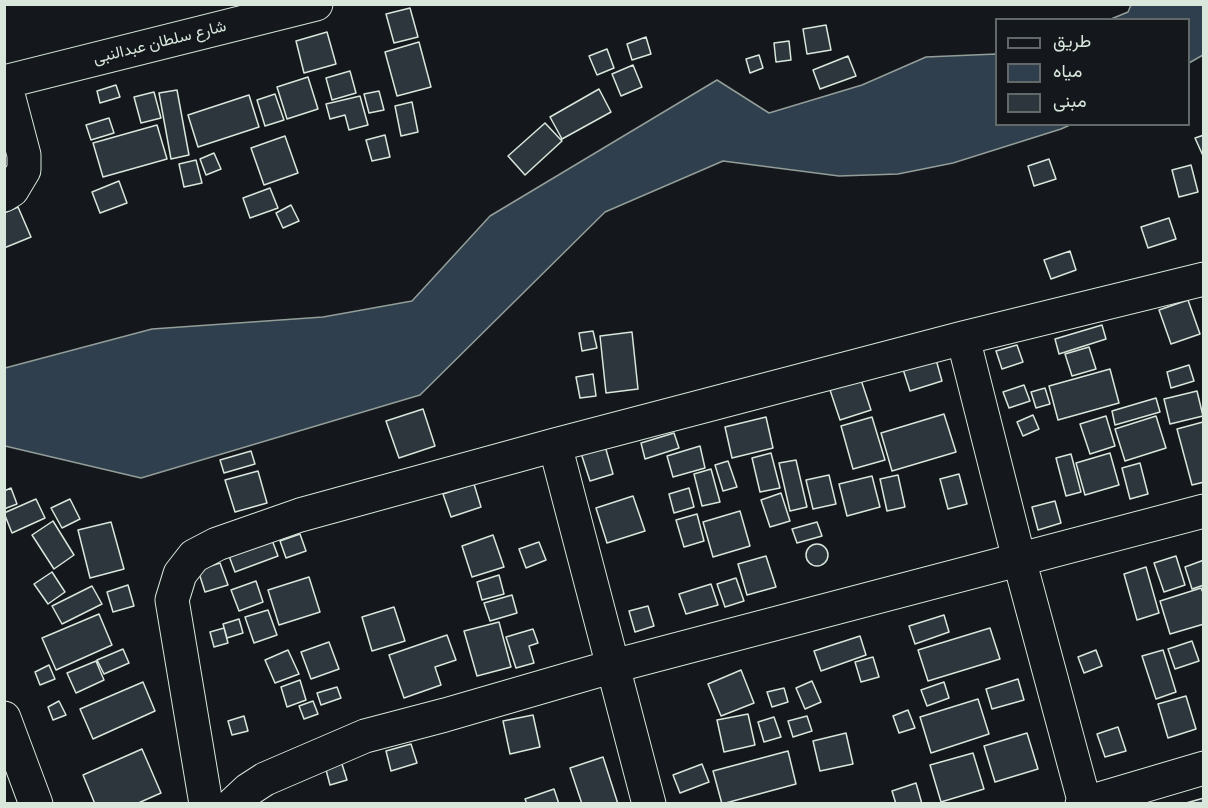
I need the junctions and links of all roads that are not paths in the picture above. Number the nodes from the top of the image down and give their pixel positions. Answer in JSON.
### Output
{"nodes":[{"id":1,"x":316,"y":4,"type":"edge"},
{"id":2,"x":5,"y":82,"type":"edge"},
{"id":3,"x":4,"y":195,"type":"edge"},
{"id":4,"x":1203,"y":279,"type":"edge"},
{"id":5,"x":963,"y":338,"type":"junction"},
{"id":6,"x":555,"y":445,"type":"junction"},
{"id":7,"x":1203,"y":511,"type":"edge"},
{"id":8,"x":1019,"y":559,"type":"junction"},
{"id":9,"x":614,"y":666,"type":"junction"},
{"id":10,"x":4,"y":718,"type":"edge"},
{"id":11,"x":1203,"y":768,"type":"edge"},
{"id":12,"x":1084,"y":803,"type":"edge"},
{"id":13,"x":36,"y":804,"type":"edge"},
{"id":14,"x":206,"y":804,"type":"edge"},
{"id":15,"x":233,"y":804,"type":"edge"},
{"id":16,"x":649,"y":804,"type":"edge"}],
"edges":[{"from":1,"to":2,"type":"street","name":"شارع سلطان عبدالنبى"},
{"from":2,"to":3,"type":"street"},
{"from":4,"to":5,"type":"street"},
{"from":5,"to":6,"type":"street"},
{"from":5,"to":8,"type":"street"},
{"from":6,"to":9,"type":"street"},
{"from":6,"to":14,"type":"street"},
{"from":7,"to":8,"type":"street"},
{"from":8,"to":9,"type":"street"},
{"from":8,"to":12,"type":"street"},
{"from":9,"to":15,"type":"street"},
{"from":9,"to":16,"type":"street"},
{"from":10,"to":13,"type":"street"},
{"from":11,"to":12,"type":"street"}]}
